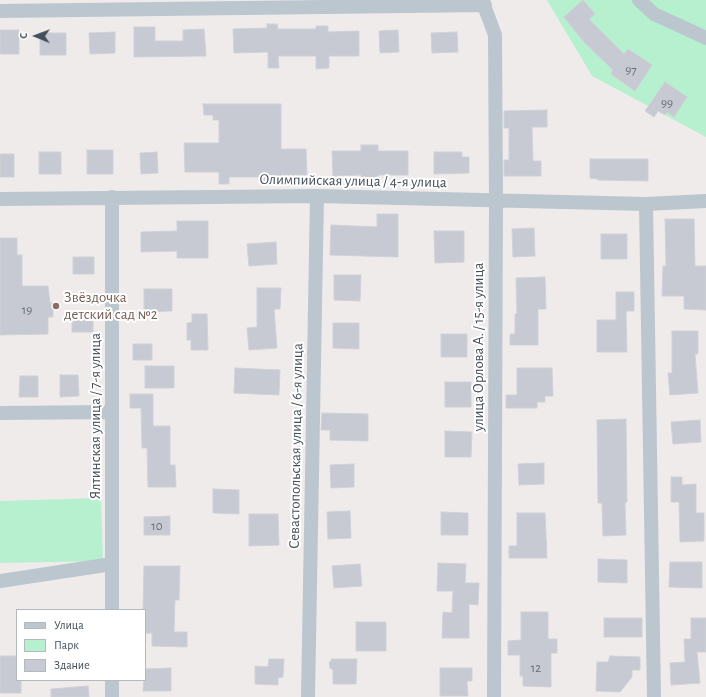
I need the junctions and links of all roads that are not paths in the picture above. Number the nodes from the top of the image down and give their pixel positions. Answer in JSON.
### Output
{"nodes":[{"id":1,"x":639,"y":0,"type":"edge"},
{"id":2,"x":484,"y":3,"type":"edge"},
{"id":3,"x":0,"y":11,"type":"edge"},
{"id":4,"x":706,"y":38,"type":"edge"},
{"id":5,"x":317,"y":196,"type":"junction"},
{"id":6,"x":112,"y":197,"type":"junction"},
{"id":7,"x":0,"y":199,"type":"edge"},
{"id":8,"x":496,"y":201,"type":"junction"},
{"id":9,"x":706,"y":201,"type":"edge"},
{"id":10,"x":646,"y":204,"type":"junction"},
{"id":11,"x":112,"y":412,"type":"junction"},
{"id":12,"x":0,"y":413,"type":"edge"},
{"id":13,"x":112,"y":564,"type":"junction"},
{"id":14,"x":0,"y":581,"type":"edge"},
{"id":15,"x":112,"y":609,"type":"edge"},
{"id":16,"x":112,"y":681,"type":"edge"},
{"id":17,"x":112,"y":697,"type":"edge"},
{"id":18,"x":308,"y":697,"type":"edge"},
{"id":19,"x":494,"y":697,"type":"edge"},
{"id":20,"x":654,"y":697,"type":"edge"}],
"edges":[{"from":1,"to":4,"type":"street"},
{"from":2,"to":3,"type":"street"},
{"from":2,"to":8,"type":"street","name":"улица Орлова А. / 15-я улица"},
{"from":5,"to":6,"type":"street","name":"Олимпийская улица / 4-я улица"},
{"from":5,"to":8,"type":"street","name":"Олимпийская улица / 4-я улица"},
{"from":5,"to":18,"type":"street","name":"Севастопольская улица / 6-я улица"},
{"from":6,"to":7,"type":"street","name":"Олимпийская улица / 4-я улица"},
{"from":6,"to":11,"type":"street","name":"Ялтинская улица / 7-я улица"},
{"from":8,"to":10,"type":"street","name":"Олимпийская улица / 4-я улица"},
{"from":8,"to":19,"type":"street","name":"улица Орлова А. / 15-я улица"},
{"from":9,"to":10,"type":"street","name":"Олимпийская улица / 4-я улица"},
{"from":10,"to":20,"type":"street"},
{"from":11,"to":12,"type":"street"},
{"from":11,"to":13,"type":"street","name":"Ялтинская улица / 7-я улица"},
{"from":13,"to":14,"type":"street"},
{"from":13,"to":15,"type":"street","name":"Ялтинская улица / 7-я улица"},
{"from":16,"to":17,"type":"street"}]}
